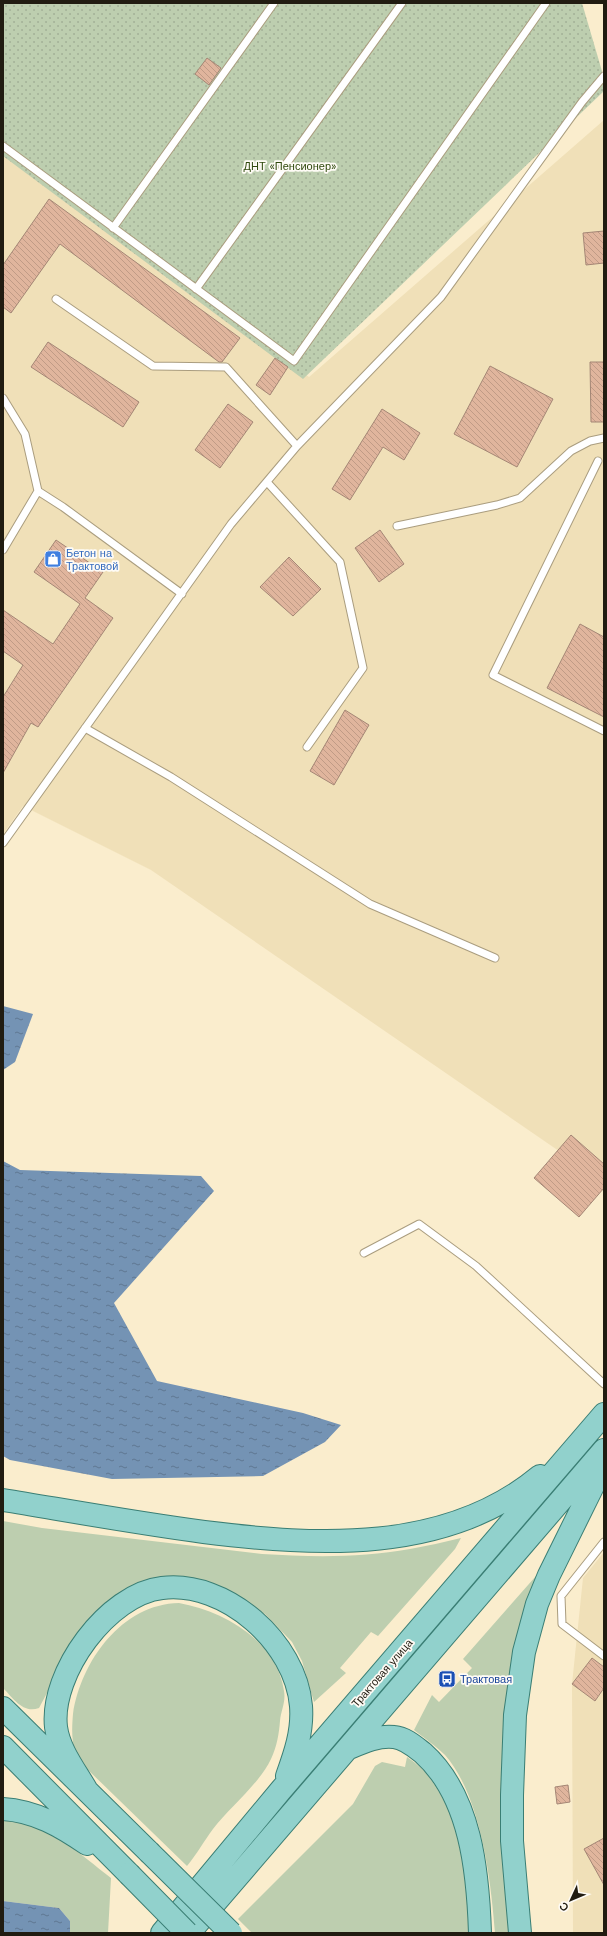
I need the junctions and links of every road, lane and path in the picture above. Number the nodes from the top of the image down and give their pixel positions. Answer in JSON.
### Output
{"nodes":[{"id":1,"x":274,"y":3,"type":"edge"},
{"id":2,"x":402,"y":3,"type":"edge"},
{"id":3,"x":546,"y":3,"type":"edge"},
{"id":4,"x":604,"y":76,"type":"edge"},
{"id":5,"x":3,"y":146,"type":"edge"},
{"id":6,"x":113,"y":228,"type":"junction"},
{"id":7,"x":196,"y":289,"type":"junction"},
{"id":8,"x":56,"y":299,"type":"dead end"},
{"id":9,"x":3,"y":398,"type":"edge"},
{"id":10,"x":604,"y":438,"type":"edge"},
{"id":11,"x":297,"y":446,"type":"junction"},
{"id":12,"x":598,"y":461,"type":"dead end"},
{"id":13,"x":267,"y":482,"type":"junction"},
{"id":14,"x":38,"y":491,"type":"junction"},
{"id":15,"x":398,"y":526,"type":"dead end"},
{"id":16,"x":3,"y":550,"type":"edge"},
{"id":17,"x":182,"y":594,"type":"junction"},
{"id":18,"x":85,"y":728,"type":"junction"},
{"id":19,"x":604,"y":731,"type":"edge"},
{"id":20,"x":307,"y":747,"type":"dead end"},
{"id":21,"x":3,"y":843,"type":"edge"},
{"id":22,"x":495,"y":958,"type":"dead end"},
{"id":23,"x":364,"y":1253,"type":"dead end"},
{"id":24,"x":604,"y":1384,"type":"edge"},
{"id":25,"x":604,"y":1414,"type":"edge"},
{"id":26,"x":581,"y":1441,"type":"junction"},
{"id":27,"x":604,"y":1450,"type":"edge"},
{"id":28,"x":604,"y":1467,"type":"edge"},
{"id":29,"x":3,"y":1500,"type":"edge"},
{"id":30,"x":604,"y":1542,"type":"edge"},
{"id":31,"x":604,"y":1656,"type":"edge"},
{"id":32,"x":3,"y":1708,"type":"edge"},
{"id":33,"x":3,"y":1746,"type":"edge"},
{"id":34,"x":344,"y":1751,"type":"junction"},
{"id":35,"x":86,"y":1789,"type":"junction"},
{"id":36,"x":282,"y":1790,"type":"junction"},
{"id":37,"x":3,"y":1809,"type":"edge"},
{"id":38,"x":129,"y":1874,"type":"junction"},
{"id":39,"x":162,"y":1933,"type":"edge"},
{"id":40,"x":188,"y":1933,"type":"edge"},
{"id":41,"x":231,"y":1933,"type":"edge"},
{"id":42,"x":480,"y":1933,"type":"edge"},
{"id":43,"x":520,"y":1933,"type":"edge"}],
"edges":[{"from":1,"to":6,"type":"lane"},
{"from":2,"to":7,"type":"lane"},
{"from":3,"to":7,"type":"lane"},
{"from":4,"to":11,"type":"lane"},
{"from":5,"to":6,"type":"lane"},
{"from":6,"to":7,"type":"lane"},
{"from":8,"to":11,"type":"lane"},
{"from":9,"to":14,"type":"lane"},
{"from":10,"to":15,"type":"lane"},
{"from":11,"to":13,"type":"lane"},
{"from":12,"to":19,"type":"lane"},
{"from":13,"to":17,"type":"lane"},
{"from":13,"to":20,"type":"lane"},
{"from":14,"to":16,"type":"lane"},
{"from":14,"to":17,"type":"lane"},
{"from":17,"to":18,"type":"lane"},
{"from":18,"to":21,"type":"lane"},
{"from":18,"to":22,"type":"lane"},
{"from":23,"to":24,"type":"lane"},
{"from":25,"to":26,"type":"main road","name":"Трактовая улица"},
{"from":26,"to":29,"type":"main road"},
{"from":26,"to":36,"type":"main road","name":"Трактовая улица"},
{"from":27,"to":34,"type":"main road","name":"Трактовая улица"},
{"from":28,"to":43,"type":"main road"},
{"from":30,"to":31,"type":"lane"},
{"from":32,"to":35,"type":"main road"},
{"from":33,"to":38,"type":"main road"},
{"from":34,"to":40,"type":"main road","name":"Трактовая улица"},
{"from":34,"to":42,"type":"main road"},
{"from":35,"to":36,"type":"main road"},
{"from":35,"to":41,"type":"main road","bridge":true},
{"from":36,"to":39,"type":"main road","name":"Трактовая улица"},
{"from":37,"to":38,"type":"main road"},
{"from":38,"to":40,"type":"main road","bridge":true}]}
